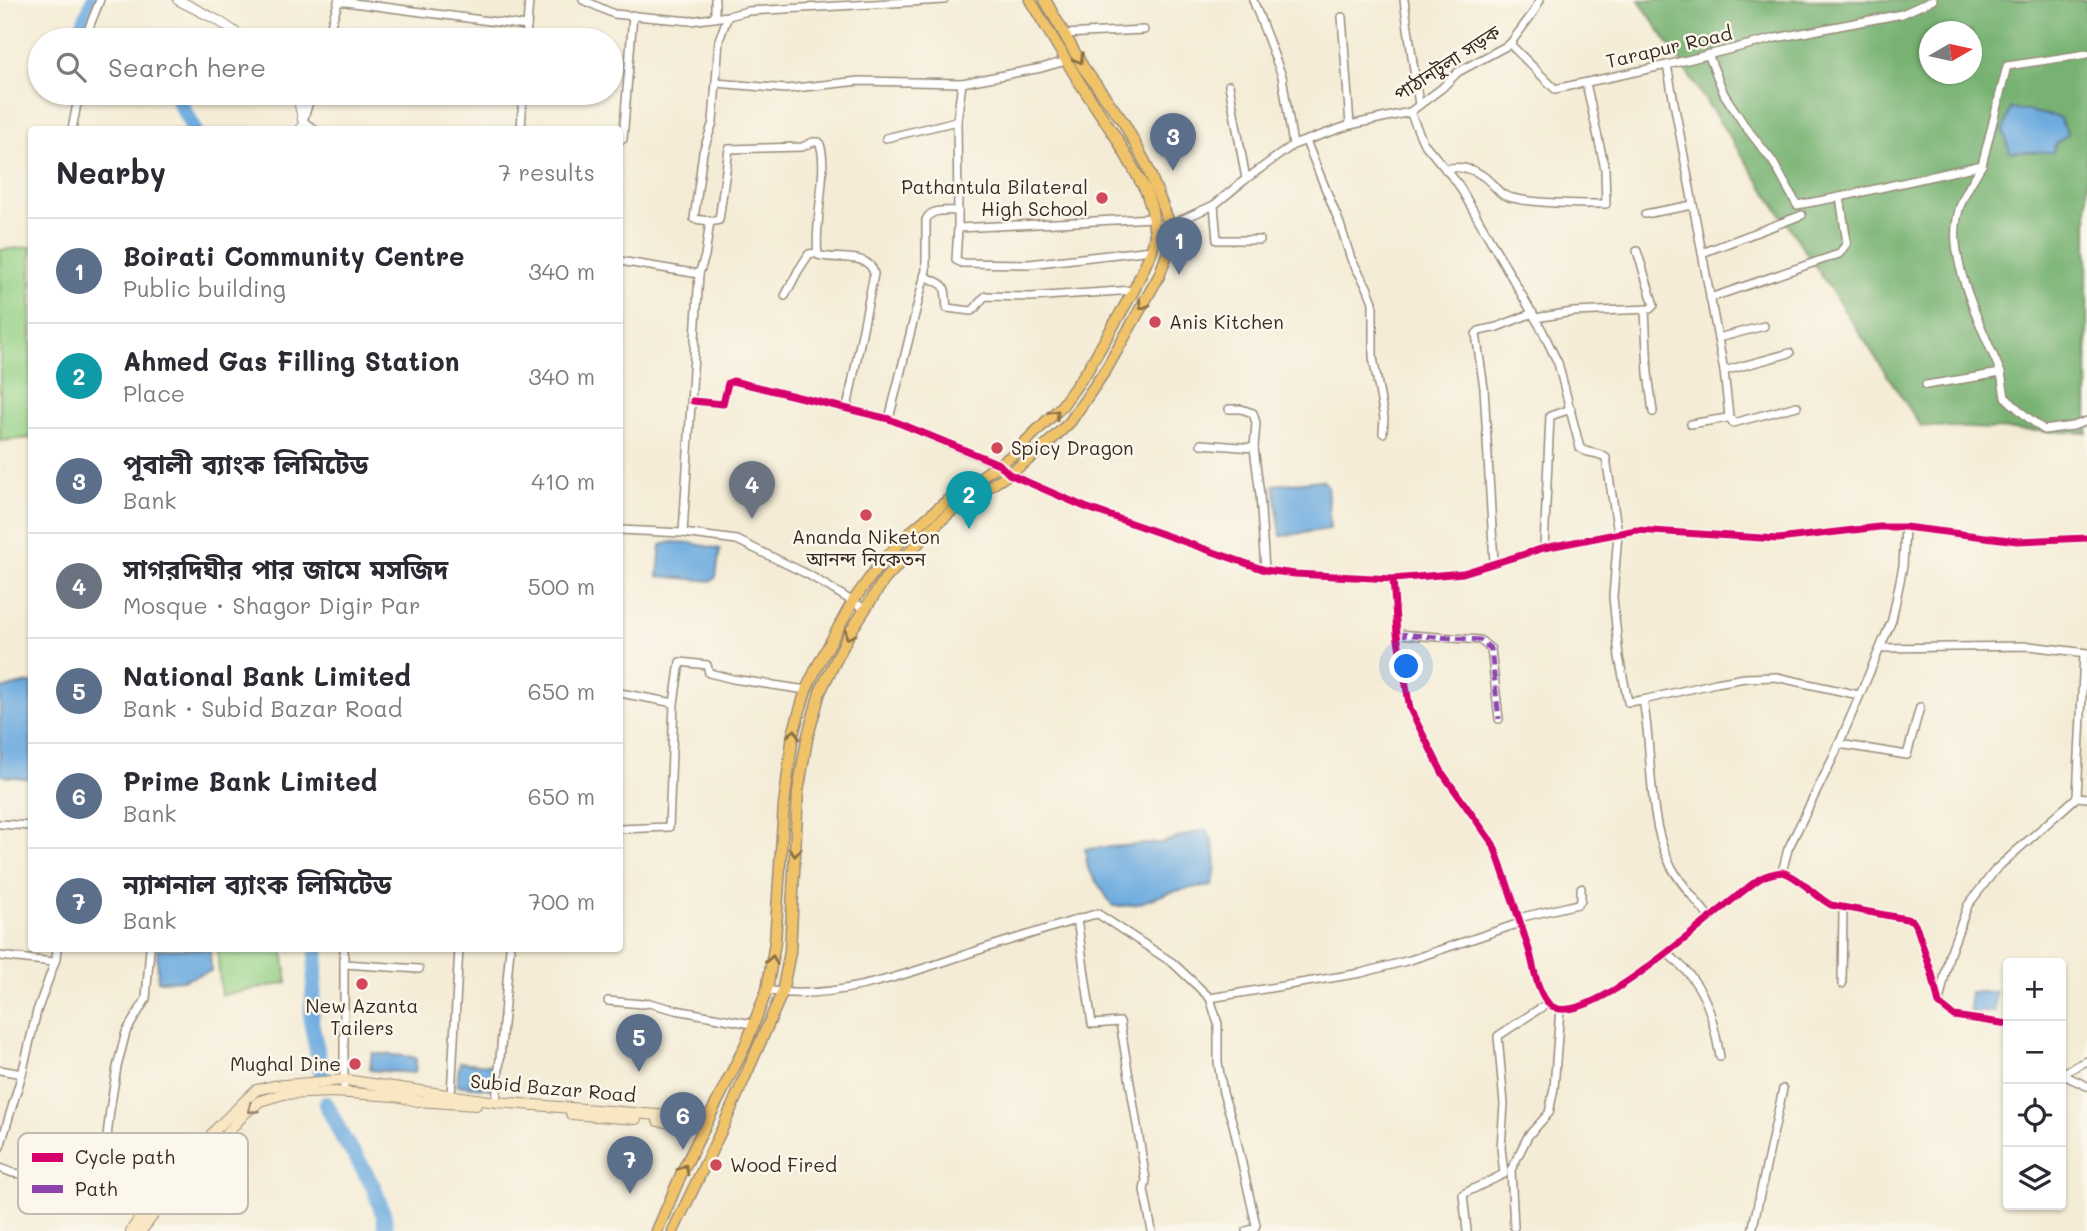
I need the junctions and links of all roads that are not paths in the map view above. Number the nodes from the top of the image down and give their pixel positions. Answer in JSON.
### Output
{"nodes":[{"id":1,"x":100,"y":0,"type":"edge"},
{"id":2,"x":339,"y":0,"type":"edge"},
{"id":3,"x":529,"y":0,"type":"edge"},
{"id":4,"x":583,"y":0,"type":"edge"},
{"id":5,"x":715,"y":0,"type":"edge"},
{"id":6,"x":944,"y":0,"type":"edge"},
{"id":7,"x":1030,"y":0,"type":"edge"},
{"id":8,"x":1045,"y":0,"type":"edge"},
{"id":9,"x":1253,"y":0,"type":"edge"},
{"id":10,"x":1404,"y":0,"type":"edge"},
{"id":11,"x":1540,"y":0,"type":"edge"},
{"id":12,"x":1933,"y":0,"type":"edge"},
{"id":13,"x":183,"y":1,"type":"edge"},
{"id":14,"x":633,"y":15,"type":"junction"},
{"id":15,"x":728,"y":16,"type":"junction"},
{"id":16,"x":1342,"y":17,"type":"dead end"},
{"id":17,"x":715,"y":18,"type":"junction"},
{"id":18,"x":527,"y":26,"type":"joint"},
{"id":19,"x":89,"y":28,"type":"edge"},
{"id":20,"x":229,"y":28,"type":"edge"},
{"id":21,"x":330,"y":28,"type":"edge"},
{"id":22,"x":1144,"y":30,"type":"dead end"},
{"id":23,"x":1064,"y":34,"type":"junction"},
{"id":24,"x":1510,"y":44,"type":"junction"},
{"id":25,"x":1708,"y":54,"type":"junction"},
{"id":26,"x":2087,"y":54,"type":"edge"},
{"id":27,"x":1066,"y":61,"type":"junction"},
{"id":28,"x":1667,"y":65,"type":"junction"},
{"id":29,"x":1092,"y":80,"type":"junction"},
{"id":30,"x":716,"y":83,"type":"junction"},
{"id":31,"x":962,"y":83,"type":"junction"},
{"id":32,"x":1587,"y":83,"type":"junction"},
{"id":33,"x":1228,"y":85,"type":"dead end"},
{"id":34,"x":1083,"y":88,"type":"junction"},
{"id":35,"x":77,"y":105,"type":"edge"},
{"id":36,"x":299,"y":105,"type":"edge"},
{"id":37,"x":308,"y":105,"type":"edge"},
{"id":38,"x":522,"y":105,"type":"edge"},
{"id":39,"x":1419,"y":105,"type":"junction"},
{"id":40,"x":1410,"y":111,"type":"junction"},
{"id":41,"x":957,"y":121,"type":"junction"},
{"id":42,"x":302,"y":125,"type":"edge"},
{"id":43,"x":1350,"y":125,"type":"junction"},
{"id":44,"x":73,"y":126,"type":"edge"},
{"id":45,"x":520,"y":126,"type":"edge"},
{"id":46,"x":886,"y":138,"type":"dead end"},
{"id":47,"x":623,"y":139,"type":"dead end"},
{"id":48,"x":1306,"y":141,"type":"junction"},
{"id":49,"x":1293,"y":145,"type":"junction"},
{"id":50,"x":1982,"y":165,"type":"junction"},
{"id":51,"x":1445,"y":169,"type":"junction"},
{"id":52,"x":1246,"y":179,"type":"junction"},
{"id":53,"x":1840,"y":197,"type":"junction"},
{"id":54,"x":1214,"y":205,"type":"junction"},
{"id":55,"x":1693,"y":205,"type":"junction"},
{"id":56,"x":958,"y":211,"type":"junction"},
{"id":57,"x":1645,"y":214,"type":"dead end"},
{"id":58,"x":1802,"y":215,"type":"dead end"},
{"id":59,"x":1153,"y":218,"type":"junction"},
{"id":60,"x":710,"y":222,"type":"junction"},
{"id":61,"x":1170,"y":225,"type":"junction"},
{"id":62,"x":958,"y":228,"type":"junction"},
{"id":63,"x":1154,"y":235,"type":"junction"},
{"id":64,"x":1260,"y":240,"type":"dead end"},
{"id":65,"x":1152,"y":250,"type":"junction"},
{"id":66,"x":1637,"y":251,"type":"dead end"},
{"id":67,"x":817,"y":253,"type":"junction"},
{"id":68,"x":1702,"y":253,"type":"junction"},
{"id":69,"x":623,"y":261,"type":"edge"},
{"id":70,"x":699,"y":274,"type":"junction"},
{"id":71,"x":924,"y":276,"type":"junction"},
{"id":72,"x":1134,"y":290,"type":"junction"},
{"id":73,"x":785,"y":296,"type":"dead end"},
{"id":74,"x":1710,"y":298,"type":"junction"},
{"id":75,"x":1645,"y":309,"type":"junction"},
{"id":76,"x":1534,"y":316,"type":"junction"},
{"id":77,"x":1765,"y":326,"type":"dead end"},
{"id":78,"x":1718,"y":338,"type":"junction"},
{"id":79,"x":1790,"y":353,"type":"dead end"},
{"id":80,"x":1724,"y":371,"type":"junction"},
{"id":81,"x":2001,"y":373,"type":"junction"},
{"id":82,"x":1926,"y":385,"type":"dead end"},
{"id":83,"x":693,"y":401,"type":"junction"},
{"id":84,"x":1797,"y":406,"type":"dead end"},
{"id":85,"x":848,"y":408,"type":"junction"},
{"id":86,"x":1228,"y":409,"type":"dead end"},
{"id":87,"x":1571,"y":409,"type":"junction"},
{"id":88,"x":1653,"y":412,"type":"dead end"},
{"id":89,"x":1729,"y":416,"type":"junction"},
{"id":90,"x":889,"y":419,"type":"junction"},
{"id":91,"x":2087,"y":421,"type":"edge"},
{"id":92,"x":1691,"y":424,"type":"dead end"},
{"id":93,"x":1383,"y":433,"type":"dead end"},
{"id":94,"x":1201,"y":444,"type":"dead end"},
{"id":95,"x":1254,"y":448,"type":"junction"},
{"id":96,"x":999,"y":464,"type":"junction"},
{"id":97,"x":1009,"y":474,"type":"junction"},
{"id":98,"x":1905,"y":527,"type":"junction"},
{"id":99,"x":623,"y":530,"type":"edge"},
{"id":100,"x":683,"y":533,"type":"junction"},
{"id":101,"x":1618,"y":533,"type":"junction"},
{"id":102,"x":2087,"y":538,"type":"edge"},
{"id":103,"x":1544,"y":548,"type":"junction"},
{"id":104,"x":1494,"y":563,"type":"junction"},
{"id":105,"x":1265,"y":570,"type":"junction"},
{"id":106,"x":1393,"y":579,"type":"junction"},
{"id":107,"x":853,"y":601,"type":"junction"},
{"id":108,"x":865,"y":609,"type":"junction"},
{"id":109,"x":1397,"y":634,"type":"junction"},
{"id":110,"x":1881,"y":648,"type":"junction"},
{"id":111,"x":2085,"y":653,"type":"edge"},
{"id":112,"x":806,"y":690,"type":"junction"},
{"id":113,"x":623,"y":694,"type":"edge"},
{"id":114,"x":1859,"y":695,"type":"junction"},
{"id":115,"x":1643,"y":700,"type":"junction"},
{"id":116,"x":674,"y":703,"type":"junction"},
{"id":117,"x":1920,"y":707,"type":"dead end"},
{"id":118,"x":1499,"y":719,"type":"dead end"},
{"id":119,"x":1839,"y":744,"type":"junction"},
{"id":120,"x":2077,"y":797,"type":"junction"},
{"id":121,"x":2087,"y":798,"type":"edge"},
{"id":122,"x":0,"y":824,"type":"edge"},
{"id":123,"x":28,"y":827,"type":"edge"},
{"id":124,"x":623,"y":829,"type":"edge"},
{"id":125,"x":1782,"y":872,"type":"junction"},
{"id":126,"x":1581,"y":888,"type":"dead end"},
{"id":127,"x":1843,"y":908,"type":"junction"},
{"id":128,"x":1709,"y":918,"type":"junction"},
{"id":129,"x":1077,"y":919,"type":"junction"},
{"id":130,"x":1519,"y":921,"type":"junction"},
{"id":131,"x":56,"y":952,"type":"edge"},
{"id":132,"x":150,"y":952,"type":"edge"},
{"id":133,"x":344,"y":952,"type":"edge"},
{"id":134,"x":459,"y":952,"type":"edge"},
{"id":135,"x":510,"y":952,"type":"edge"},
{"id":136,"x":1668,"y":954,"type":"junction"},
{"id":137,"x":0,"y":956,"type":"edge"},
{"id":138,"x":53,"y":962,"type":"junction"},
{"id":139,"x":344,"y":964,"type":"junction"},
{"id":140,"x":419,"y":969,"type":"dead end"},
{"id":141,"x":1842,"y":984,"type":"dead end"},
{"id":142,"x":767,"y":990,"type":"junction"},
{"id":143,"x":782,"y":993,"type":"junction"},
{"id":144,"x":1210,"y":998,"type":"junction"},
{"id":145,"x":608,"y":1001,"type":"dead end"},
{"id":146,"x":1548,"y":1003,"type":"junction"},
{"id":147,"x":1939,"y":1004,"type":"junction"},
{"id":148,"x":1560,"y":1009,"type":"junction"},
{"id":149,"x":2003,"y":1023,"type":"edge"},
{"id":150,"x":752,"y":1024,"type":"junction"},
{"id":151,"x":1720,"y":1057,"type":"dead end"},
{"id":152,"x":2087,"y":1061,"type":"edge"},
{"id":153,"x":0,"y":1070,"type":"edge"},
{"id":154,"x":2066,"y":1072,"type":"edge"},
{"id":155,"x":22,"y":1074,"type":"junction"},
{"id":156,"x":2066,"y":1076,"type":"edge"},
{"id":157,"x":345,"y":1080,"type":"junction"},
{"id":158,"x":2087,"y":1086,"type":"edge"},
{"id":159,"x":1783,"y":1089,"type":"dead end"},
{"id":160,"x":344,"y":1092,"type":"junction"},
{"id":161,"x":451,"y":1096,"type":"junction"},
{"id":162,"x":496,"y":1102,"type":"junction"},
{"id":163,"x":706,"y":1124,"type":"junction"},
{"id":164,"x":723,"y":1127,"type":"junction"},
{"id":165,"x":107,"y":1133,"type":"edge"},
{"id":166,"x":213,"y":1133,"type":"edge"},
{"id":167,"x":228,"y":1133,"type":"edge"},
{"id":168,"x":0,"y":1147,"type":"edge"},
{"id":169,"x":0,"y":1168,"type":"edge"},
{"id":170,"x":1507,"y":1172,"type":"junction"},
{"id":171,"x":18,"y":1174,"type":"edge"},
{"id":172,"x":145,"y":1214,"type":"edge"},
{"id":173,"x":151,"y":1214,"type":"edge"},
{"id":174,"x":1514,"y":1227,"type":"dead end"},
{"id":175,"x":131,"y":1231,"type":"edge"},
{"id":176,"x":141,"y":1231,"type":"edge"},
{"id":177,"x":657,"y":1231,"type":"edge"},
{"id":178,"x":673,"y":1231,"type":"edge"},
{"id":179,"x":1153,"y":1231,"type":"edge"},
{"id":180,"x":1246,"y":1231,"type":"edge"},
{"id":181,"x":1467,"y":1231,"type":"edge"},
{"id":182,"x":1752,"y":1231,"type":"edge"}],
"edges":[{"from":1,"to":19,"type":"street"},
{"from":2,"to":18,"type":"street"},
{"from":2,"to":21,"type":"street"},
{"from":3,"to":18,"type":"street"},
{"from":4,"to":14,"type":"street"},
{"from":5,"to":17,"type":"street"},
{"from":6,"to":15,"type":"street"},
{"from":7,"to":27,"type":"main road"},
{"from":8,"to":23,"type":"main road"},
{"from":9,"to":49,"type":"street"},
{"from":10,"to":39,"type":"street"},
{"from":11,"to":24,"type":"street","name":"পাঠানটুলা সড়ক"},
{"from":12,"to":25,"type":"street","name":"Tarapur Road"},
{"from":13,"to":20,"type":"street"},
{"from":14,"to":17,"type":"street"},
{"from":14,"to":47,"type":"street"},
{"from":15,"to":17,"type":"street"},
{"from":15,"to":30,"type":"street"},
{"from":16,"to":43,"type":"street"},
{"from":22,"to":23,"type":"street"},
{"from":23,"to":29,"type":"main road","one_way":true},
{"from":24,"to":32,"type":"street","name":"Tarapur Road"},
{"from":24,"to":39,"type":"street","name":"পাঠানটুলা সড়ক"},
{"from":25,"to":28,"type":"street","name":"Tarapur Road"},
{"from":25,"to":53,"type":"street"},
{"from":26,"to":50,"type":"street"},
{"from":27,"to":31,"type":"street"},
{"from":27,"to":34,"type":"main road"},
{"from":28,"to":32,"type":"street","name":"Tarapur Road"},
{"from":28,"to":55,"type":"street"},
{"from":29,"to":34,"type":"main road"},
{"from":29,"to":61,"type":"main road"},
{"from":30,"to":31,"type":"street"},
{"from":30,"to":60,"type":"street"},
{"from":31,"to":41,"type":"street"},
{"from":32,"to":51,"type":"street"},
{"from":33,"to":52,"type":"street"},
{"from":34,"to":59,"type":"main road"},
{"from":35,"to":44,"type":"street"},
{"from":36,"to":42,"type":"street"},
{"from":37,"to":42,"type":"street"},
{"from":38,"to":45,"type":"street"},
{"from":39,"to":40,"type":"street","name":"পাঠানটুলা সড়ক"},
{"from":40,"to":43,"type":"street","name":"পাঠানটুলা সড়ক"},
{"from":40,"to":51,"type":"street"},
{"from":41,"to":46,"type":"street"},
{"from":41,"to":56,"type":"street"},
{"from":43,"to":48,"type":"street","name":"পাঠানটুলা সড়ক"},
{"from":48,"to":49,"type":"street","name":"পাঠানটুলা সড়ক"},
{"from":48,"to":93,"type":"street"},
{"from":49,"to":52,"type":"street","name":"পাঠানটুলা সড়ক"},
{"from":50,"to":53,"type":"street"},
{"from":50,"to":81,"type":"street"},
{"from":51,"to":76,"type":"street"},
{"from":52,"to":54,"type":"street","name":"পাঠানটুলা সড়ক"},
{"from":53,"to":74,"type":"street"},
{"from":54,"to":61,"type":"street","name":"পাঠানটুলা সড়ক"},
{"from":54,"to":64,"type":"street"},
{"from":55,"to":57,"type":"street"},
{"from":55,"to":68,"type":"street"},
{"from":56,"to":62,"type":"street"},
{"from":56,"to":71,"type":"street"},
{"from":58,"to":68,"type":"street"},
{"from":59,"to":62,"type":"street"},
{"from":59,"to":63,"type":"main road"},
{"from":60,"to":67,"type":"street"},
{"from":60,"to":70,"type":"street"},
{"from":61,"to":63,"type":"street","name":"পাঠানটুলা সড়ক"},
{"from":61,"to":97,"type":"main road","one_way":true},
{"from":62,"to":65,"type":"street"},
{"from":63,"to":65,"type":"main road"},
{"from":65,"to":72,"type":"main road"},
{"from":66,"to":75,"type":"street"},
{"from":67,"to":73,"type":"street"},
{"from":67,"to":85,"type":"street"},
{"from":68,"to":74,"type":"street"},
{"from":69,"to":70,"type":"street"},
{"from":70,"to":83,"type":"street"},
{"from":71,"to":72,"type":"street"},
{"from":71,"to":90,"type":"street"},
{"from":96,"to":72,"type":"main road","one_way":true},
{"from":74,"to":78,"type":"street"},
{"from":75,"to":76,"type":"street"},
{"from":75,"to":88,"type":"street"},
{"from":76,"to":87,"type":"street"},
{"from":76,"to":104,"type":"street"},
{"from":77,"to":78,"type":"street"},
{"from":78,"to":80,"type":"street"},
{"from":79,"to":80,"type":"street"},
{"from":80,"to":89,"type":"street"},
{"from":81,"to":82,"type":"street"},
{"from":81,"to":91,"type":"street"},
{"from":83,"to":85,"type":"street"},
{"from":83,"to":100,"type":"street"},
{"from":84,"to":89,"type":"street"},
{"from":85,"to":90,"type":"street"},
{"from":86,"to":95,"type":"street"},
{"from":87,"to":101,"type":"street"},
{"from":87,"to":103,"type":"street"},
{"from":89,"to":92,"type":"street"},
{"from":90,"to":96,"type":"street"},
{"from":94,"to":95,"type":"street"},
{"from":95,"to":105,"type":"street"},
{"from":96,"to":97,"type":"street"},
{"from":96,"to":107,"type":"main road"},
{"from":97,"to":105,"type":"street"},
{"from":97,"to":108,"type":"main road"},
{"from":98,"to":101,"type":"street"},
{"from":98,"to":102,"type":"street"},
{"from":98,"to":110,"type":"street"},
{"from":99,"to":100,"type":"street"},
{"from":100,"to":107,"type":"street"},
{"from":101,"to":103,"type":"street"},
{"from":101,"to":115,"type":"street"},
{"from":103,"to":104,"type":"street"},
{"from":104,"to":106,"type":"street"},
{"from":105,"to":106,"type":"street"},
{"from":106,"to":109,"type":"street"},
{"from":107,"to":108,"type":"street"},
{"from":107,"to":112,"type":"main road"},
{"from":108,"to":143,"type":"main road","one_way":true},
{"from":109,"to":118,"type":"street"},
{"from":109,"to":130,"type":"street"},
{"from":110,"to":111,"type":"street"},
{"from":110,"to":114,"type":"street"},
{"from":111,"to":120,"type":"street"},
{"from":112,"to":116,"type":"street"},
{"from":142,"to":112,"type":"main road","one_way":true},
{"from":113,"to":116,"type":"street"},
{"from":114,"to":115,"type":"street"},
{"from":114,"to":119,"type":"street"},
{"from":115,"to":128,"type":"street"},
{"from":116,"to":124,"type":"street"},
{"from":117,"to":119,"type":"street"},
{"from":119,"to":125,"type":"street"},
{"from":120,"to":121,"type":"street"},
{"from":120,"to":147,"type":"street"},
{"from":122,"to":123,"type":"street"},
{"from":125,"to":127,"type":"street"},
{"from":125,"to":128,"type":"street"},
{"from":126,"to":130,"type":"street"},
{"from":127,"to":141,"type":"street"},
{"from":127,"to":147,"type":"street"},
{"from":128,"to":136,"type":"street"},
{"from":129,"to":143,"type":"street"},
{"from":129,"to":144,"type":"street"},
{"from":129,"to":179,"type":"street"},
{"from":130,"to":144,"type":"street"},
{"from":130,"to":146,"type":"street"},
{"from":131,"to":138,"type":"street"},
{"from":132,"to":165,"type":"street"},
{"from":133,"to":139,"type":"street"},
{"from":134,"to":161,"type":"street"},
{"from":135,"to":162,"type":"street"},
{"from":136,"to":148,"type":"street"},
{"from":136,"to":151,"type":"street"},
{"from":137,"to":138,"type":"street"},
{"from":138,"to":155,"type":"street"},
{"from":139,"to":140,"type":"street"},
{"from":139,"to":157,"type":"street"},
{"from":142,"to":143,"type":"street"},
{"from":142,"to":150,"type":"main road"},
{"from":143,"to":164,"type":"main road"},
{"from":144,"to":180,"type":"street"},
{"from":145,"to":150,"type":"street"},
{"from":146,"to":148,"type":"street"},
{"from":146,"to":170,"type":"street"},
{"from":147,"to":149,"type":"street"},
{"from":148,"to":170,"type":"street"},
{"from":150,"to":163,"type":"main road"},
{"from":152,"to":154,"type":"street"},
{"from":153,"to":155,"type":"street"},
{"from":155,"to":168,"type":"street"},
{"from":156,"to":158,"type":"street"},
{"from":157,"to":160,"type":"street"},
{"from":157,"to":161,"type":"main road","name":"Subid Bazar Road"},
{"from":157,"to":166,"type":"main road","name":"Subid Bazar Road"},
{"from":159,"to":182,"type":"street"},
{"from":160,"to":163,"type":"main road","name":"Subid Bazar Road"},
{"from":160,"to":167,"type":"main road","name":"Subid Bazar Road","one_way":true},
{"from":161,"to":162,"type":"main road","name":"Subid Bazar Road"},
{"from":162,"to":163,"type":"main road","name":"Subid Bazar Road"},
{"from":163,"to":164,"type":"street"},
{"from":177,"to":163,"type":"main road","one_way":true},
{"from":164,"to":178,"type":"main road"},
{"from":169,"to":171,"type":"street"},
{"from":170,"to":174,"type":"street"},
{"from":170,"to":181,"type":"street"},
{"from":172,"to":175,"type":"main road","name":"Subid Bazar Road"},
{"from":173,"to":176,"type":"main road","name":"Subid Bazar Road"}]}
